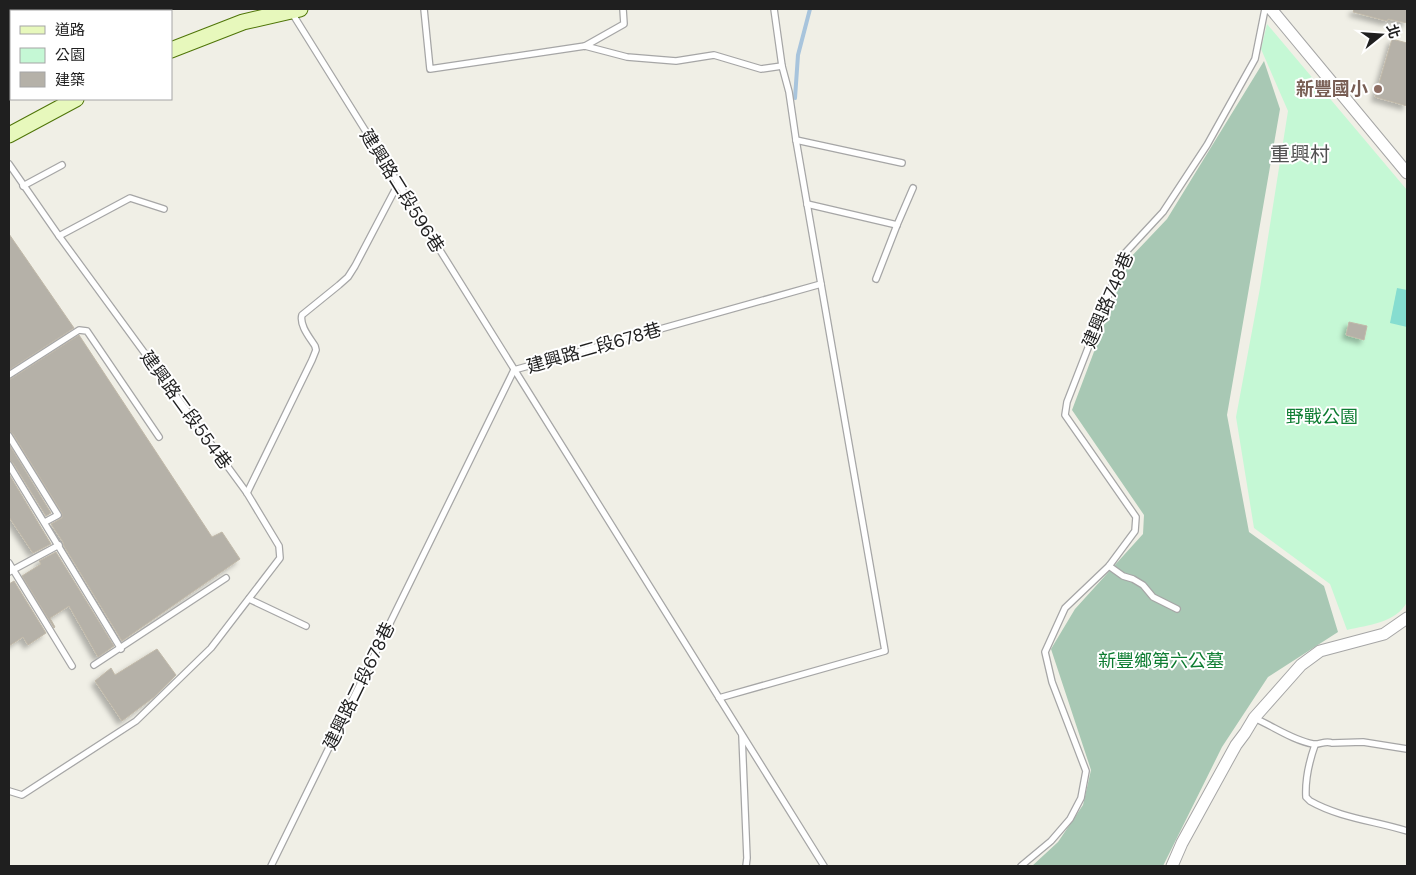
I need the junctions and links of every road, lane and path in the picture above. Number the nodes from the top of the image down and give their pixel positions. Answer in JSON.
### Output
{"nodes":[{"id":1,"x":424,"y":9,"type":"edge"},
{"id":2,"x":623,"y":9,"type":"edge"},
{"id":3,"x":774,"y":9,"type":"edge"},
{"id":4,"x":1265,"y":9,"type":"edge"},
{"id":5,"x":1271,"y":9,"type":"edge"},
{"id":6,"x":295,"y":10,"type":"edge"},
{"id":7,"x":585,"y":46,"type":"junction"},
{"id":8,"x":172,"y":50,"type":"edge"},
{"id":9,"x":782,"y":66,"type":"junction"},
{"id":10,"x":74,"y":100,"type":"edge"},
{"id":11,"x":9,"y":135,"type":"edge"},
{"id":12,"x":796,"y":140,"type":"junction"},
{"id":13,"x":902,"y":163,"type":"dead end"},
{"id":14,"x":9,"y":164,"type":"edge"},
{"id":15,"x":62,"y":165,"type":"dead end"},
{"id":16,"x":1407,"y":173,"type":"edge"},
{"id":17,"x":398,"y":184,"type":"junction"},
{"id":18,"x":23,"y":186,"type":"junction"},
{"id":19,"x":913,"y":188,"type":"dead end"},
{"id":20,"x":807,"y":204,"type":"junction"},
{"id":21,"x":164,"y":209,"type":"dead end"},
{"id":22,"x":897,"y":225,"type":"junction"},
{"id":23,"x":59,"y":236,"type":"junction"},
{"id":24,"x":876,"y":280,"type":"dead end"},
{"id":25,"x":822,"y":284,"type":"junction"},
{"id":26,"x":514,"y":370,"type":"junction"},
{"id":27,"x":10,"y":372,"type":"edge"},
{"id":28,"x":9,"y":436,"type":"edge"},
{"id":29,"x":159,"y":437,"type":"dead end"},
{"id":30,"x":9,"y":465,"type":"edge"},
{"id":31,"x":247,"y":493,"type":"junction"},
{"id":32,"x":45,"y":522,"type":"junction"},
{"id":33,"x":59,"y":546,"type":"junction"},
{"id":34,"x":9,"y":563,"type":"edge"},
{"id":35,"x":1109,"y":566,"type":"junction"},
{"id":36,"x":11,"y":571,"type":"edge"},
{"id":37,"x":226,"y":578,"type":"dead end"},
{"id":38,"x":249,"y":599,"type":"junction"},
{"id":39,"x":1177,"y":610,"type":"dead end"},
{"id":40,"x":1407,"y":618,"type":"edge"},
{"id":41,"x":306,"y":626,"type":"dead end"},
{"id":42,"x":120,"y":649,"type":"junction"},
{"id":43,"x":94,"y":665,"type":"dead end"},
{"id":44,"x":72,"y":666,"type":"dead end"},
{"id":45,"x":719,"y":698,"type":"junction"},
{"id":46,"x":1254,"y":718,"type":"junction"},
{"id":47,"x":742,"y":734,"type":"junction"},
{"id":48,"x":1315,"y":745,"type":"junction"},
{"id":49,"x":1407,"y":749,"type":"edge"},
{"id":50,"x":9,"y":791,"type":"edge"},
{"id":51,"x":1407,"y":831,"type":"edge"},
{"id":52,"x":271,"y":866,"type":"edge"},
{"id":53,"x":746,"y":866,"type":"edge"},
{"id":54,"x":824,"y":866,"type":"edge"},
{"id":55,"x":1020,"y":866,"type":"edge"},
{"id":56,"x":1172,"y":866,"type":"edge"}],
"edges":[{"from":1,"to":7,"type":"lane"},
{"from":2,"to":7,"type":"lane"},
{"from":3,"to":9,"type":"lane"},
{"from":4,"to":35,"type":"lane","name":"建興路748巷"},
{"from":5,"to":16,"type":"street"},
{"from":6,"to":8,"type":"street"},
{"from":6,"to":17,"type":"lane","name":"建興路二段596巷"},
{"from":7,"to":9,"type":"lane"},
{"from":9,"to":12,"type":"lane"},
{"from":10,"to":11,"type":"street"},
{"from":12,"to":13,"type":"lane"},
{"from":12,"to":20,"type":"lane"},
{"from":14,"to":18,"type":"lane","name":"建興路二段554巷"},
{"from":15,"to":18,"type":"lane"},
{"from":17,"to":26,"type":"lane","name":"建興路二段596巷"},
{"from":17,"to":31,"type":"lane"},
{"from":18,"to":23,"type":"lane","name":"建興路二段554巷"},
{"from":19,"to":22,"type":"lane"},
{"from":20,"to":22,"type":"lane"},
{"from":20,"to":25,"type":"lane"},
{"from":21,"to":23,"type":"lane"},
{"from":22,"to":24,"type":"lane"},
{"from":23,"to":31,"type":"lane","name":"建興路二段554巷"},
{"from":25,"to":26,"type":"lane","name":"建興路二段678巷"},
{"from":25,"to":45,"type":"lane"},
{"from":26,"to":45,"type":"lane","name":"建興路二段596巷"},
{"from":26,"to":52,"type":"lane","name":"建興路二段678巷"},
{"from":27,"to":29,"type":"lane"},
{"from":28,"to":32,"type":"lane"},
{"from":30,"to":32,"type":"lane"},
{"from":31,"to":38,"type":"lane","name":"建興路二段554巷"},
{"from":32,"to":33,"type":"lane"},
{"from":33,"to":36,"type":"lane"},
{"from":33,"to":42,"type":"lane"},
{"from":34,"to":36,"type":"lane"},
{"from":35,"to":39,"type":"lane"},
{"from":35,"to":55,"type":"lane","name":"建興路748巷"},
{"from":36,"to":44,"type":"lane"},
{"from":37,"to":42,"type":"lane"},
{"from":38,"to":41,"type":"lane"},
{"from":38,"to":50,"type":"lane","name":"建興路二段554巷"},
{"from":40,"to":46,"type":"street"},
{"from":42,"to":43,"type":"lane"},
{"from":45,"to":47,"type":"lane","name":"建興路二段596巷"},
{"from":46,"to":48,"type":"lane"},
{"from":46,"to":56,"type":"street"},
{"from":47,"to":53,"type":"lane"},
{"from":47,"to":54,"type":"lane","name":"建興路二段596巷"},
{"from":48,"to":49,"type":"lane"},
{"from":48,"to":51,"type":"lane"}]}
